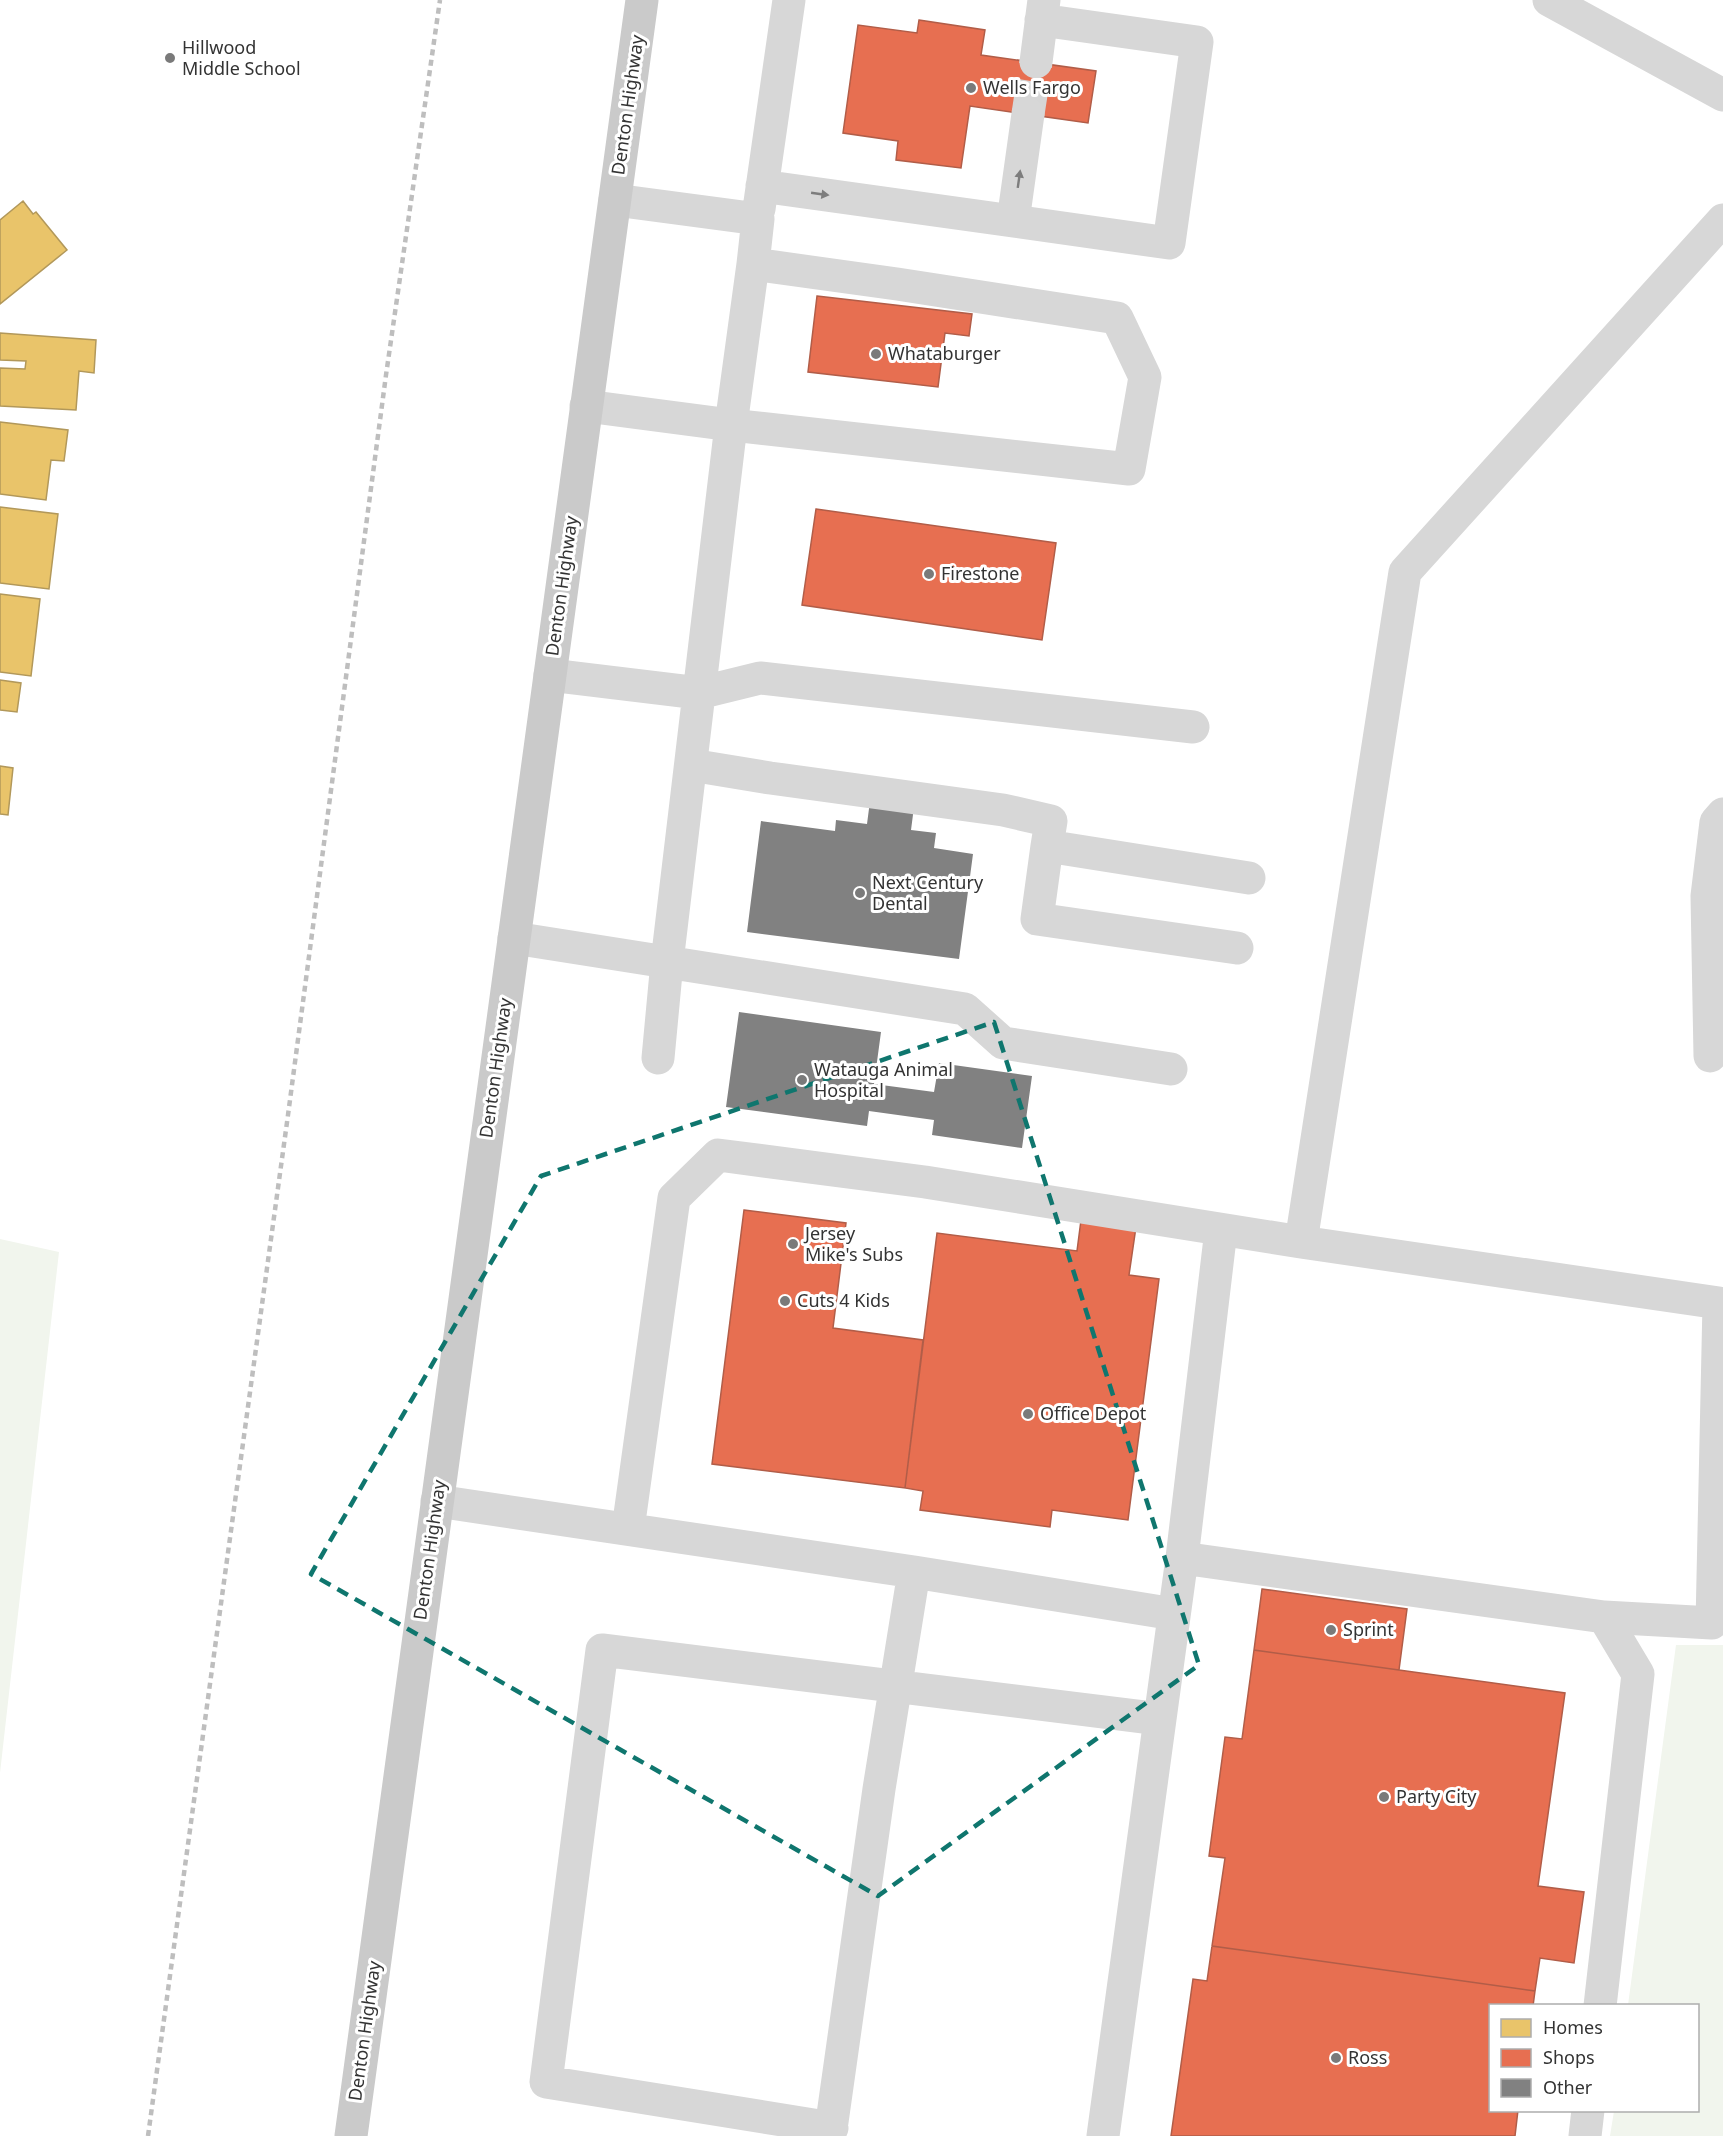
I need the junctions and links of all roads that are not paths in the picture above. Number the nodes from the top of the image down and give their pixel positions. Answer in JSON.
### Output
{"nodes":[{"id":1,"x":642,"y":0,"type":"edge"},
{"id":2,"x":789,"y":0,"type":"edge"},
{"id":3,"x":1549,"y":0,"type":"edge"},
{"id":4,"x":1043,"y":10,"type":"edge"},
{"id":5,"x":1036,"y":62,"type":"tunnel mouth"},
{"id":6,"x":1723,"y":95,"type":"edge"},
{"id":7,"x":1028,"y":114,"type":"tunnel mouth"},
{"id":8,"x":762,"y":186,"type":"junction"},
{"id":9,"x":615,"y":200,"type":"junction"},
{"id":10,"x":758,"y":219,"type":"junction"},
{"id":11,"x":1723,"y":220,"type":"edge"},
{"id":12,"x":1013,"y":221,"type":"junction"},
{"id":13,"x":753,"y":264,"type":"junction"},
{"id":14,"x":586,"y":406,"type":"junction"},
{"id":15,"x":731,"y":425,"type":"junction"},
{"id":16,"x":550,"y":675,"type":"junction"},
{"id":17,"x":699,"y":693,"type":"junction"},
{"id":18,"x":1193,"y":727,"type":"dead end"},
{"id":19,"x":691,"y":765,"type":"junction"},
{"id":20,"x":1723,"y":814,"type":"edge"},
{"id":21,"x":1047,"y":846,"type":"junction"},
{"id":22,"x":1249,"y":878,"type":"dead end"},
{"id":23,"x":514,"y":938,"type":"junction"},
{"id":24,"x":1237,"y":948,"type":"dead end"},
{"id":25,"x":667,"y":962,"type":"junction"},
{"id":26,"x":1710,"y":1056,"type":"dead end"},
{"id":27,"x":658,"y":1058,"type":"dead end"},
{"id":28,"x":1171,"y":1070,"type":"dead end"},
{"id":29,"x":1221,"y":1230,"type":"junction"},
{"id":30,"x":1301,"y":1242,"type":"junction"},
{"id":31,"x":437,"y":1500,"type":"junction"},
{"id":32,"x":628,"y":1529,"type":"junction"},
{"id":33,"x":1182,"y":1558,"type":"junction"},
{"id":34,"x":914,"y":1572,"type":"junction"},
{"id":35,"x":1174,"y":1614,"type":"junction"},
{"id":36,"x":1604,"y":1617,"type":"junction"},
{"id":37,"x":896,"y":1688,"type":"junction"},
{"id":38,"x":1160,"y":1719,"type":"junction"},
{"id":39,"x":1600,"y":2004,"type":"edge"},
{"id":40,"x":1588,"y":2112,"type":"edge"},
{"id":41,"x":831,"y":2132,"type":"edge"},
{"id":42,"x":351,"y":2136,"type":"edge"},
{"id":43,"x":1103,"y":2136,"type":"edge"},
{"id":44,"x":1585,"y":2136,"type":"edge"}],
"edges":[{"from":1,"to":9,"type":"main road","name":"Denton Highway"},
{"from":2,"to":8,"type":"street"},
{"from":3,"to":6,"type":"street"},
{"from":4,"to":5,"type":"street"},
{"from":4,"to":12,"type":"street"},
{"from":12,"to":7,"type":"street","one_way":true},
{"from":8,"to":10,"type":"street"},
{"from":8,"to":12,"type":"street","one_way":true},
{"from":9,"to":10,"type":"street"},
{"from":9,"to":14,"type":"main road","name":"Denton Highway"},
{"from":10,"to":13,"type":"street"},
{"from":11,"to":30,"type":"street"},
{"from":13,"to":15,"type":"street"},
{"from":13,"to":15,"type":"street"},
{"from":14,"to":15,"type":"street"},
{"from":14,"to":16,"type":"main road","name":"Denton Highway"},
{"from":15,"to":17,"type":"street"},
{"from":16,"to":17,"type":"street"},
{"from":16,"to":23,"type":"main road","name":"Denton Highway"},
{"from":17,"to":18,"type":"street"},
{"from":17,"to":19,"type":"street"},
{"from":19,"to":21,"type":"street"},
{"from":19,"to":25,"type":"street"},
{"from":20,"to":26,"type":"street"},
{"from":21,"to":22,"type":"street"},
{"from":21,"to":24,"type":"street"},
{"from":23,"to":25,"type":"street"},
{"from":23,"to":31,"type":"main road","name":"Denton Highway"},
{"from":25,"to":27,"type":"street"},
{"from":25,"to":28,"type":"street"},
{"from":29,"to":30,"type":"street"},
{"from":29,"to":32,"type":"street"},
{"from":29,"to":33,"type":"street"},
{"from":30,"to":36,"type":"street"},
{"from":31,"to":32,"type":"street"},
{"from":31,"to":42,"type":"main road","name":"Denton Highway"},
{"from":32,"to":34,"type":"street"},
{"from":33,"to":35,"type":"street"},
{"from":33,"to":36,"type":"street"},
{"from":34,"to":35,"type":"street"},
{"from":34,"to":37,"type":"street"},
{"from":35,"to":38,"type":"street"},
{"from":36,"to":39,"type":"street"},
{"from":37,"to":38,"type":"street"},
{"from":37,"to":41,"type":"street"},
{"from":37,"to":41,"type":"street"},
{"from":38,"to":43,"type":"street"},
{"from":40,"to":44,"type":"street"}]}
